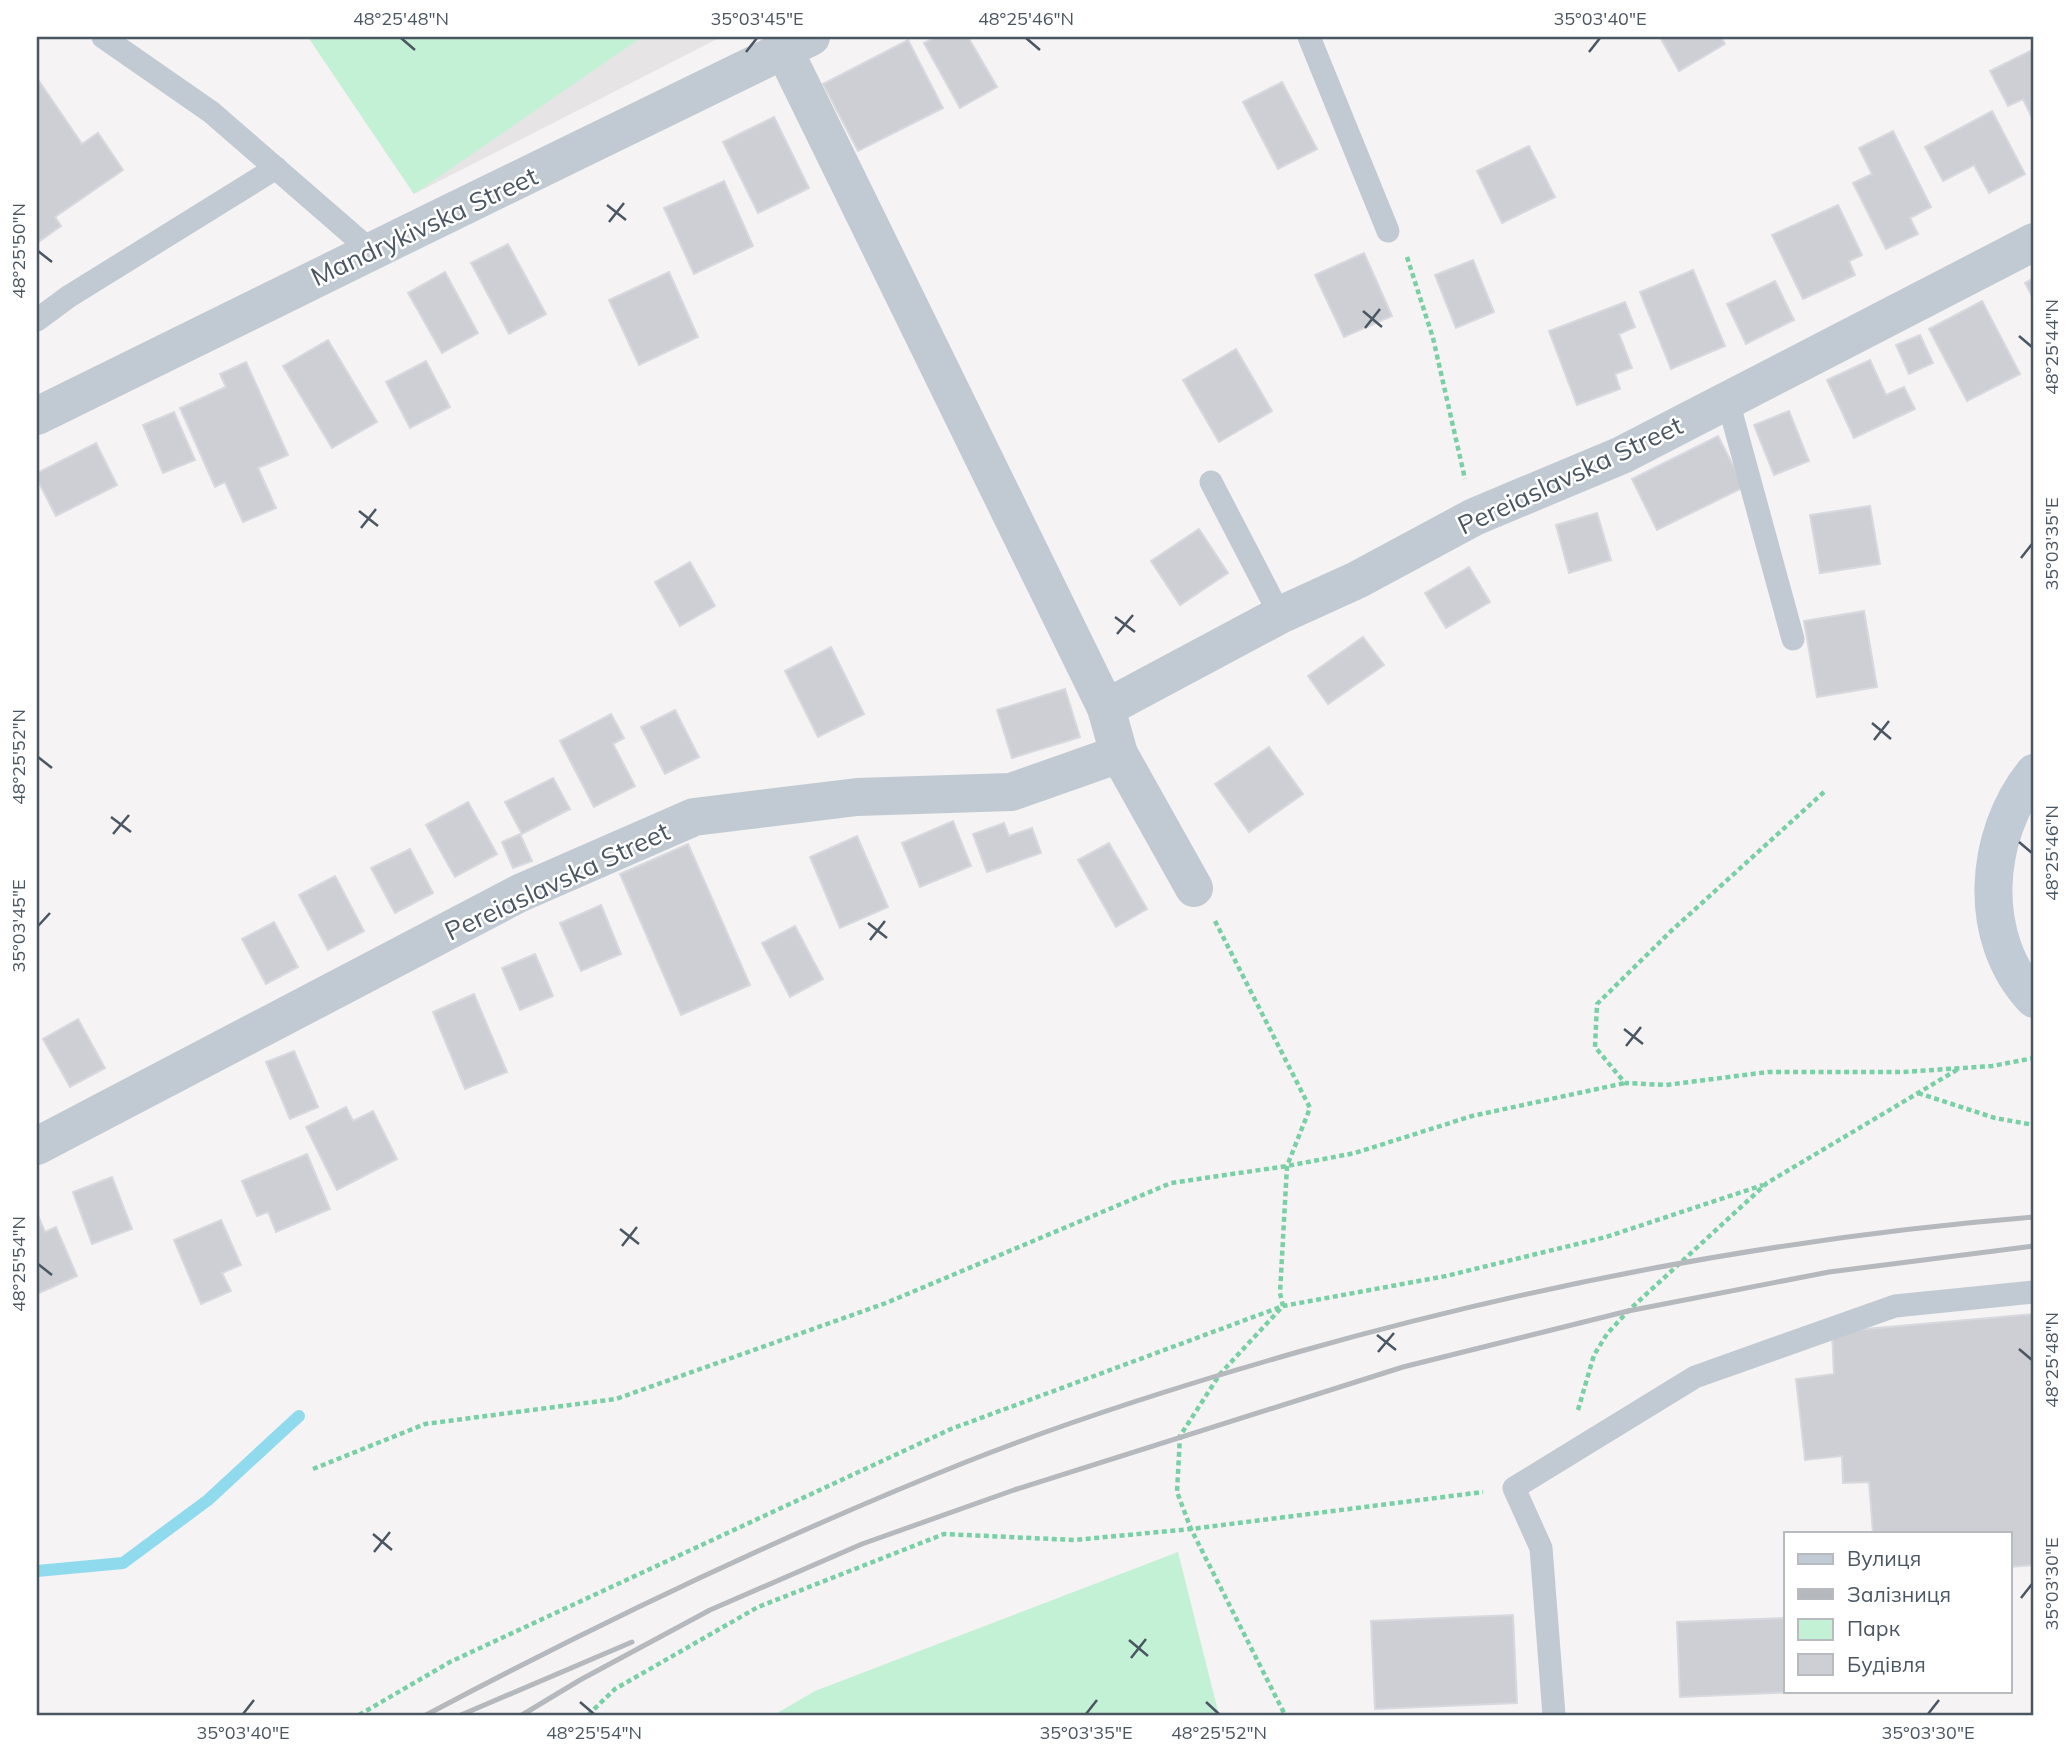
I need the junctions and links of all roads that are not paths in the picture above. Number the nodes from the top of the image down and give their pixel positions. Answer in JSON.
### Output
{"nodes":[{"id":1,"x":103,"y":37,"type":"edge"},
{"id":2,"x":1309,"y":37,"type":"edge"},
{"id":3,"x":797,"y":43,"type":"edge"},
{"id":4,"x":276,"y":168,"type":"junction"},
{"id":5,"x":1388,"y":230,"type":"road end"},
{"id":6,"x":2034,"y":242,"type":"edge"},
{"id":7,"x":370,"y":250,"type":"junction"},
{"id":8,"x":37,"y":320,"type":"edge"},
{"id":9,"x":1728,"y":401,"type":"junction"},
{"id":10,"x":37,"y":416,"type":"edge"},
{"id":11,"x":1211,"y":482,"type":"dead end"},
{"id":12,"x":1280,"y":615,"type":"junction"},
{"id":13,"x":1793,"y":639,"type":"dead end"},
{"id":14,"x":1106,"y":708,"type":"junction"},
{"id":15,"x":1119,"y":754,"type":"junction"},
{"id":16,"x":2034,"y":773,"type":"edge"},
{"id":17,"x":1194,"y":888,"type":"road end"},
{"id":18,"x":2034,"y":999,"type":"edge"},
{"id":19,"x":37,"y":1146,"type":"edge"},
{"id":20,"x":2034,"y":1292,"type":"edge"},
{"id":21,"x":1555,"y":1715,"type":"edge"}],
"edges":[{"from":1,"to":4,"type":"lane"},
{"from":2,"to":5,"type":"lane"},
{"from":3,"to":7,"type":"street","name":"Mandrykivska Street"},
{"from":3,"to":14,"type":"street"},
{"from":4,"to":7,"type":"lane"},
{"from":4,"to":8,"type":"lane"},
{"from":6,"to":9,"type":"street","name":"Pereiaslavska Street"},
{"from":7,"to":10,"type":"street","name":"Mandrykivska Street"},
{"from":9,"to":12,"type":"street","name":"Pereiaslavska Street"},
{"from":9,"to":13,"type":"lane"},
{"from":11,"to":12,"type":"lane"},
{"from":12,"to":14,"type":"street","name":"Pereiaslavska Street"},
{"from":14,"to":15,"type":"street"},
{"from":15,"to":17,"type":"street"},
{"from":15,"to":19,"type":"street","name":"Pereiaslavska Street"},
{"from":16,"to":18,"type":"street"},
{"from":20,"to":21,"type":"lane"}]}
